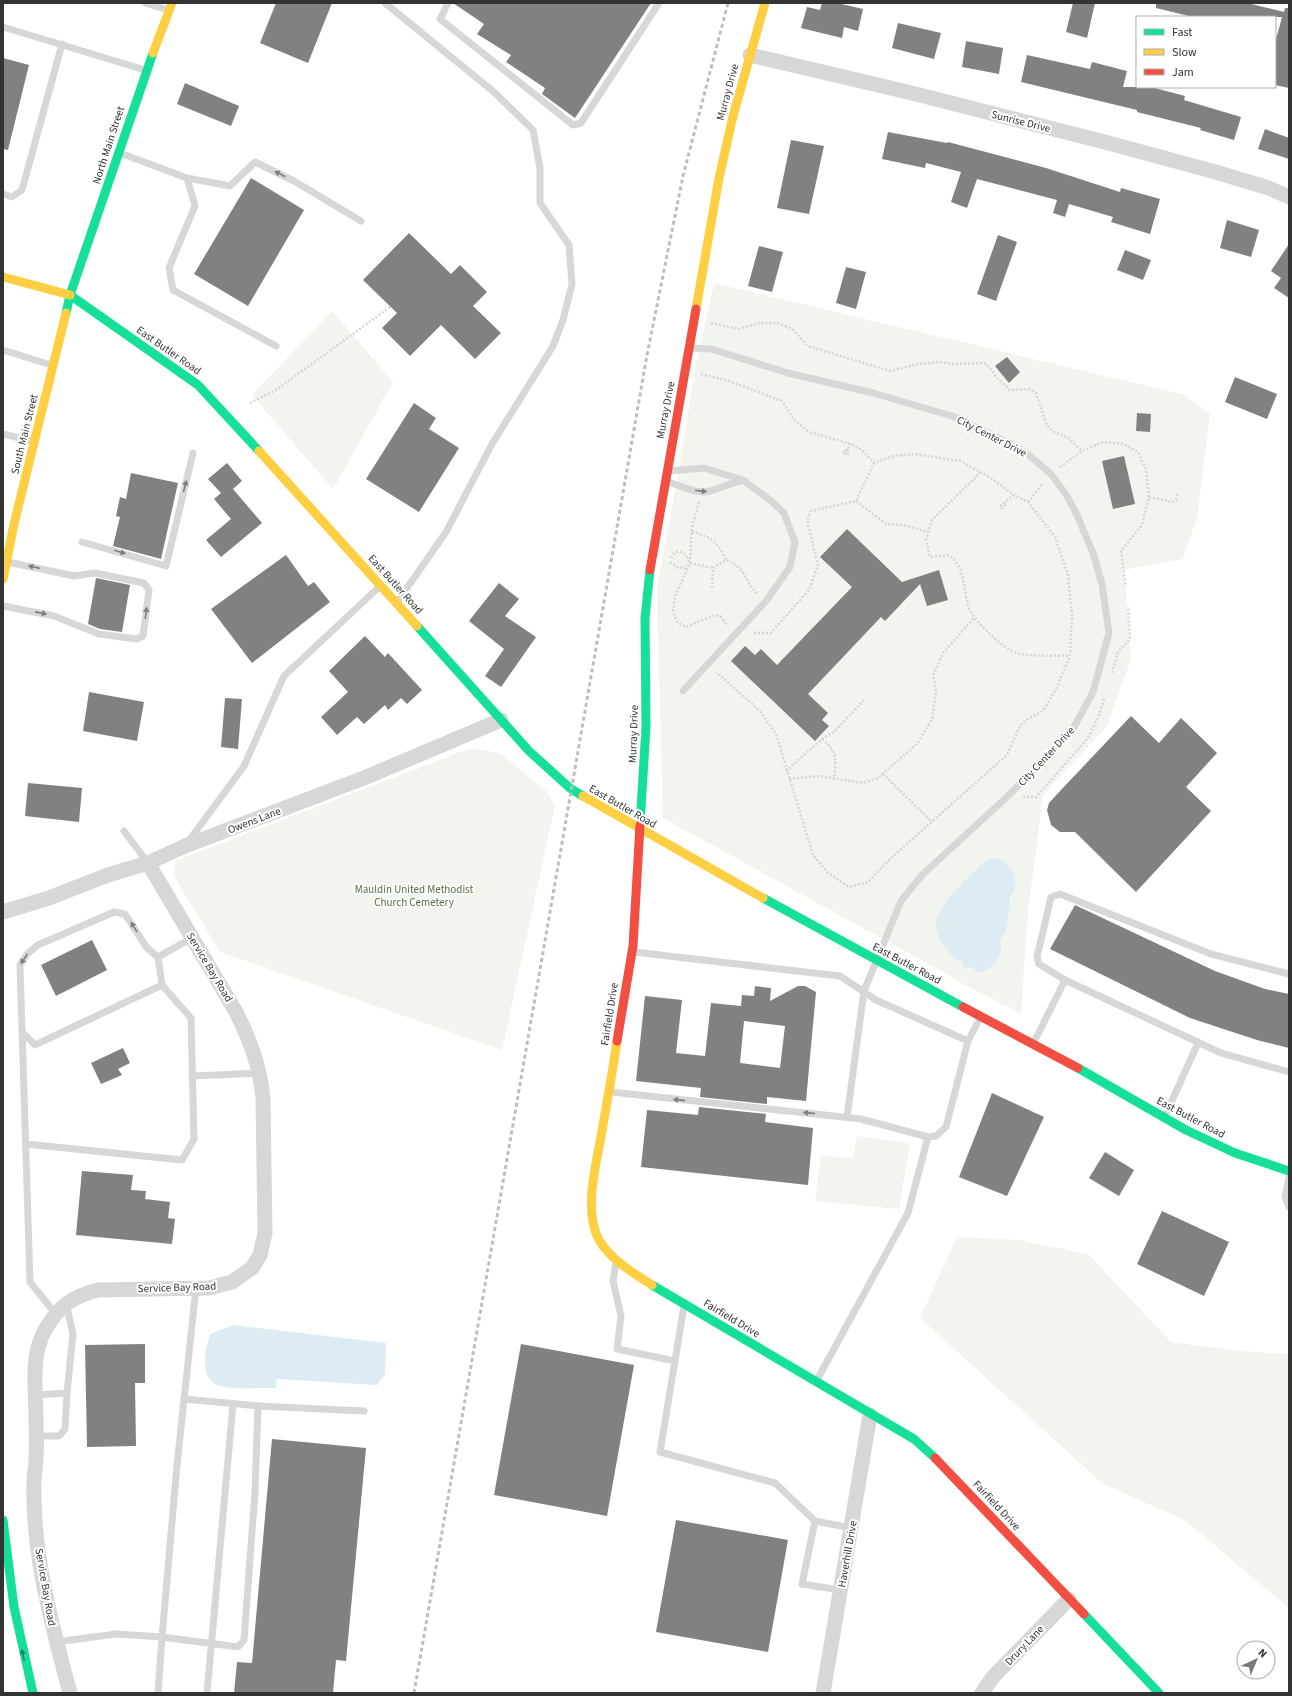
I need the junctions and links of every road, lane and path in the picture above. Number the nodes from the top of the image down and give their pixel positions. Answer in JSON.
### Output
{"nodes":[{"id":1,"x":145,"y":3,"type":"edge"},
{"id":2,"x":385,"y":3,"type":"edge"},
{"id":3,"x":448,"y":3,"type":"edge"},
{"id":4,"x":659,"y":3,"type":"edge"},
{"id":5,"x":765,"y":3,"type":"edge"},
{"id":6,"x":170,"y":7,"type":"edge"},
{"id":7,"x":3,"y":27,"type":"edge"},
{"id":8,"x":62,"y":44,"type":"junction"},
{"id":9,"x":750,"y":55,"type":"junction"},
{"id":10,"x":147,"y":71,"type":"junction"},
{"id":11,"x":118,"y":152,"type":"junction"},
{"id":12,"x":187,"y":178,"type":"junction"},
{"id":13,"x":3,"y":194,"type":"edge"},
{"id":14,"x":1289,"y":197,"type":"edge"},
{"id":15,"x":361,"y":221,"type":"dead end"},
{"id":16,"x":3,"y":277,"type":"edge"},
{"id":17,"x":70,"y":295,"type":"junction"},
{"id":18,"x":390,"y":306,"type":"dead end"},
{"id":19,"x":705,"y":322,"type":"dead end"},
{"id":20,"x":276,"y":346,"type":"dead end"},
{"id":21,"x":689,"y":347,"type":"junction"},
{"id":22,"x":3,"y":350,"type":"edge"},
{"id":23,"x":53,"y":365,"type":"junction"},
{"id":24,"x":693,"y":371,"type":"dead end"},
{"id":25,"x":250,"y":403,"type":"dead end"},
{"id":26,"x":3,"y":434,"type":"edge"},
{"id":27,"x":34,"y":442,"type":"junction"},
{"id":28,"x":851,"y":444,"type":"junction"},
{"id":29,"x":847,"y":450,"type":"dead end"},
{"id":30,"x":1082,"y":451,"type":"junction"},
{"id":31,"x":193,"y":453,"type":"dead end"},
{"id":32,"x":874,"y":463,"type":"junction"},
{"id":33,"x":1058,"y":468,"type":"dead end"},
{"id":34,"x":666,"y":471,"type":"junction"},
{"id":35,"x":981,"y":472,"type":"junction"},
{"id":36,"x":664,"y":480,"type":"junction"},
{"id":37,"x":743,"y":480,"type":"junction"},
{"id":38,"x":1044,"y":482,"type":"dead end"},
{"id":39,"x":702,"y":492,"type":"junction"},
{"id":40,"x":1177,"y":492,"type":"dead end"},
{"id":41,"x":1014,"y":495,"type":"junction"},
{"id":42,"x":1149,"y":497,"type":"junction"},
{"id":43,"x":856,"y":501,"type":"junction"},
{"id":44,"x":1028,"y":502,"type":"junction"},
{"id":45,"x":1004,"y":505,"type":"dead end"},
{"id":46,"x":692,"y":531,"type":"junction"},
{"id":47,"x":928,"y":532,"type":"junction"},
{"id":48,"x":82,"y":542,"type":"dead end"},
{"id":49,"x":726,"y":560,"type":"junction"},
{"id":50,"x":7,"y":561,"type":"junction"},
{"id":51,"x":690,"y":563,"type":"junction"},
{"id":52,"x":713,"y":568,"type":"junction"},
{"id":53,"x":3,"y":579,"type":"edge"},
{"id":54,"x":381,"y":586,"type":"junction"},
{"id":55,"x":712,"y":588,"type":"dead end"},
{"id":56,"x":1126,"y":588,"type":"dead end"},
{"id":57,"x":766,"y":601,"type":"junction"},
{"id":58,"x":397,"y":603,"type":"junction"},
{"id":59,"x":3,"y":606,"type":"edge"},
{"id":60,"x":974,"y":618,"type":"junction"},
{"id":61,"x":734,"y":634,"type":"junction"},
{"id":62,"x":749,"y":638,"type":"dead end"},
{"id":63,"x":1070,"y":656,"type":"junction"},
{"id":64,"x":722,"y":666,"type":"dead end"},
{"id":65,"x":683,"y":691,"type":"dead end"},
{"id":66,"x":864,"y":700,"type":"dead end"},
{"id":67,"x":501,"y":720,"type":"junction"},
{"id":68,"x":822,"y":739,"type":"junction"},
{"id":69,"x":786,"y":771,"type":"junction"},
{"id":70,"x":883,"y":774,"type":"junction"},
{"id":71,"x":788,"y":778,"type":"junction"},
{"id":72,"x":834,"y":778,"type":"junction"},
{"id":73,"x":932,"y":822,"type":"junction"},
{"id":74,"x":640,"y":830,"type":"junction"},
{"id":75,"x":124,"y":831,"type":"dead end"},
{"id":76,"x":185,"y":846,"type":"junction"},
{"id":77,"x":148,"y":863,"type":"junction"},
{"id":78,"x":3,"y":912,"type":"edge"},
{"id":79,"x":192,"y":938,"type":"junction"},
{"id":80,"x":632,"y":952,"type":"junction"},
{"id":81,"x":158,"y":957,"type":"junction"},
{"id":82,"x":877,"y":960,"type":"junction"},
{"id":83,"x":1289,"y":974,"type":"edge"},
{"id":84,"x":1064,"y":980,"type":"junction"},
{"id":85,"x":162,"y":985,"type":"junction"},
{"id":86,"x":864,"y":991,"type":"junction"},
{"id":87,"x":981,"y":1016,"type":"junction"},
{"id":88,"x":22,"y":1032,"type":"junction"},
{"id":89,"x":968,"y":1041,"type":"junction"},
{"id":90,"x":1198,"y":1042,"type":"junction"},
{"id":91,"x":1033,"y":1044,"type":"junction"},
{"id":92,"x":1289,"y":1072,"type":"edge"},
{"id":93,"x":260,"y":1073,"type":"junction"},
{"id":94,"x":192,"y":1076,"type":"junction"},
{"id":95,"x":608,"y":1092,"type":"junction"},
{"id":96,"x":847,"y":1117,"type":"junction"},
{"id":97,"x":1164,"y":1117,"type":"junction"},
{"id":98,"x":928,"y":1137,"type":"junction"},
{"id":99,"x":26,"y":1144,"type":"junction"},
{"id":100,"x":1289,"y":1172,"type":"edge"},
{"id":101,"x":1289,"y":1178,"type":"edge"},
{"id":102,"x":1289,"y":1208,"type":"edge"},
{"id":103,"x":617,"y":1261,"type":"junction"},
{"id":104,"x":196,"y":1288,"type":"junction"},
{"id":105,"x":66,"y":1302,"type":"junction"},
{"id":106,"x":684,"y":1304,"type":"junction"},
{"id":107,"x":55,"y":1313,"type":"junction"},
{"id":108,"x":675,"y":1362,"type":"junction"},
{"id":109,"x":816,"y":1382,"type":"junction"},
{"id":110,"x":67,"y":1393,"type":"junction"},
{"id":111,"x":36,"y":1395,"type":"junction"},
{"id":112,"x":184,"y":1399,"type":"junction"},
{"id":113,"x":233,"y":1404,"type":"junction"},
{"id":114,"x":258,"y":1406,"type":"junction"},
{"id":115,"x":364,"y":1411,"type":"dead end"},
{"id":116,"x":870,"y":1414,"type":"junction"},
{"id":117,"x":36,"y":1436,"type":"junction"},
{"id":118,"x":3,"y":1520,"type":"edge"},
{"id":119,"x":815,"y":1521,"type":"junction"},
{"id":120,"x":851,"y":1528,"type":"junction"},
{"id":121,"x":840,"y":1590,"type":"junction"},
{"id":122,"x":1069,"y":1599,"type":"junction"},
{"id":123,"x":162,"y":1637,"type":"junction"},
{"id":124,"x":56,"y":1642,"type":"junction"},
{"id":125,"x":211,"y":1643,"type":"junction"},
{"id":126,"x":33,"y":1693,"type":"edge"},
{"id":127,"x":70,"y":1693,"type":"edge"},
{"id":128,"x":158,"y":1693,"type":"edge"},
{"id":129,"x":208,"y":1693,"type":"edge"},
{"id":130,"x":823,"y":1693,"type":"edge"},
{"id":131,"x":982,"y":1693,"type":"edge"},
{"id":132,"x":1159,"y":1693,"type":"edge"}],
"edges":[{"from":1,"to":6,"type":"lane"},
{"from":2,"to":58,"type":"lane"},
{"from":3,"to":4,"type":"lane"},
{"from":5,"to":9,"type":"main road","name":"Murray Drive"},
{"from":6,"to":10,"type":"main road","name":"North Main Street"},
{"from":7,"to":8,"type":"lane"},
{"from":8,"to":10,"type":"lane"},
{"from":8,"to":13,"type":"lane"},
{"from":9,"to":14,"type":"street","name":"Sunrise Drive"},
{"from":9,"to":21,"type":"main road","name":"Murray Drive"},
{"from":10,"to":11,"type":"main road","name":"North Main Street"},
{"from":11,"to":12,"type":"lane"},
{"from":11,"to":17,"type":"main road","name":"North Main Street"},
{"from":15,"to":12,"type":"lane","one_way":true},
{"from":12,"to":20,"type":"lane"},
{"from":16,"to":17,"type":"main road"},
{"from":17,"to":23,"type":"main road","name":"South Main Street"},
{"from":17,"to":54,"type":"main road","name":"East Butler Road"},
{"from":18,"to":25,"type":"path"},
{"from":19,"to":30,"type":"path"},
{"from":21,"to":34,"type":"main road","name":"Murray Drive"},
{"from":21,"to":82,"type":"lane","name":"City Center Drive"},
{"from":22,"to":23,"type":"lane"},
{"from":23,"to":27,"type":"main road","name":"South Main Street"},
{"from":24,"to":28,"type":"path"},
{"from":26,"to":27,"type":"lane"},
{"from":27,"to":50,"type":"main road","name":"South Main Street"},
{"from":28,"to":29,"type":"path"},
{"from":28,"to":32,"type":"path"},
{"from":30,"to":33,"type":"path"},
{"from":30,"to":42,"type":"path"},
{"from":48,"to":31,"type":"lane","one_way":true},
{"from":32,"to":35,"type":"path"},
{"from":32,"to":43,"type":"path"},
{"from":34,"to":36,"type":"main road","name":"Murray Drive"},
{"from":34,"to":37,"type":"lane"},
{"from":35,"to":41,"type":"path"},
{"from":35,"to":47,"type":"path"},
{"from":36,"to":39,"type":"lane","one_way":true},
{"from":36,"to":74,"type":"main road","name":"Murray Drive"},
{"from":37,"to":39,"type":"lane"},
{"from":37,"to":57,"type":"lane"},
{"from":38,"to":44,"type":"path"},
{"from":39,"to":46,"type":"path"},
{"from":40,"to":42,"type":"path"},
{"from":41,"to":44,"type":"path"},
{"from":41,"to":45,"type":"path"},
{"from":42,"to":56,"type":"path"},
{"from":43,"to":47,"type":"path"},
{"from":43,"to":62,"type":"path"},
{"from":44,"to":63,"type":"path"},
{"from":46,"to":49,"type":"path"},
{"from":46,"to":51,"type":"path"},
{"from":47,"to":60,"type":"path"},
{"from":49,"to":52,"type":"path"},
{"from":49,"to":57,"type":"path"},
{"from":50,"to":53,"type":"main road","name":"South Main Street"},
{"from":59,"to":50,"type":"lane","one_way":true},
{"from":51,"to":51,"type":"path"},
{"from":51,"to":52,"type":"path"},
{"from":51,"to":61,"type":"path"},
{"from":52,"to":55,"type":"path"},
{"from":54,"to":58,"type":"main road","name":"East Butler Road"},
{"from":54,"to":76,"type":"lane"},
{"from":57,"to":61,"type":"lane"},
{"from":58,"to":67,"type":"main road","name":"East Butler Road"},
{"from":60,"to":63,"type":"path"},
{"from":60,"to":70,"type":"path"},
{"from":61,"to":65,"type":"lane"},
{"from":63,"to":73,"type":"path"},
{"from":64,"to":69,"type":"path"},
{"from":66,"to":68,"type":"path"},
{"from":67,"to":74,"type":"main road","name":"East Butler Road"},
{"from":67,"to":76,"type":"street","name":"Owens Lane"},
{"from":68,"to":69,"type":"path"},
{"from":68,"to":72,"type":"path"},
{"from":69,"to":71,"type":"path"},
{"from":70,"to":72,"type":"path"},
{"from":70,"to":73,"type":"path"},
{"from":71,"to":72,"type":"path"},
{"from":71,"to":73,"type":"path"},
{"from":74,"to":80,"type":"main road","name":"Fairfield Drive"},
{"from":74,"to":82,"type":"main road","name":"East Butler Road"},
{"from":75,"to":77,"type":"lane"},
{"from":76,"to":77,"type":"street","name":"Owens Lane"},
{"from":77,"to":78,"type":"street","name":"Owens Lane"},
{"from":77,"to":79,"type":"street","name":"Service Bay Road"},
{"from":79,"to":81,"type":"lane"},
{"from":79,"to":93,"type":"street","name":"Service Bay Road"},
{"from":80,"to":86,"type":"lane"},
{"from":80,"to":95,"type":"main road","name":"Fairfield Drive"},
{"from":81,"to":85,"type":"lane"},
{"from":81,"to":88,"type":"lane","one_way":true},
{"from":82,"to":86,"type":"lane","name":"City Center Drive"},
{"from":82,"to":87,"type":"main road","name":"East Butler Road"},
{"from":83,"to":84,"type":"lane"},
{"from":84,"to":90,"type":"lane"},
{"from":84,"to":91,"type":"lane"},
{"from":85,"to":88,"type":"lane"},
{"from":85,"to":94,"type":"lane"},
{"from":86,"to":89,"type":"lane"},
{"from":86,"to":96,"type":"lane","name":"City Center Drive"},
{"from":87,"to":89,"type":"lane"},
{"from":87,"to":91,"type":"main road","name":"East Butler Road"},
{"from":88,"to":99,"type":"lane"},
{"from":89,"to":98,"type":"lane"},
{"from":90,"to":92,"type":"lane"},
{"from":90,"to":97,"type":"lane"},
{"from":91,"to":97,"type":"main road","name":"East Butler Road"},
{"from":93,"to":94,"type":"lane"},
{"from":93,"to":104,"type":"street","name":"Service Bay Road"},
{"from":94,"to":99,"type":"lane"},
{"from":96,"to":95,"type":"lane","one_way":true},
{"from":95,"to":103,"type":"main road","name":"Fairfield Drive"},
{"from":96,"to":98,"type":"lane"},
{"from":97,"to":100,"type":"main road","name":"East Butler Road"},
{"from":98,"to":109,"type":"lane"},
{"from":99,"to":107,"type":"lane"},
{"from":101,"to":102,"type":"lane"},
{"from":103,"to":106,"type":"main road","name":"Fairfield Drive"},
{"from":103,"to":108,"type":"lane"},
{"from":104,"to":105,"type":"street","name":"Service Bay Road"},
{"from":104,"to":112,"type":"lane"},
{"from":105,"to":107,"type":"street","name":"Service Bay Road"},
{"from":105,"to":110,"type":"lane"},
{"from":106,"to":108,"type":"lane"},
{"from":106,"to":109,"type":"main road","name":"Fairfield Drive"},
{"from":107,"to":111,"type":"street","name":"Service Bay Road"},
{"from":108,"to":119,"type":"lane"},
{"from":109,"to":116,"type":"main road","name":"Fairfield Drive"},
{"from":110,"to":111,"type":"lane"},
{"from":110,"to":117,"type":"lane"},
{"from":111,"to":117,"type":"street","name":"Service Bay Road"},
{"from":112,"to":113,"type":"lane"},
{"from":112,"to":123,"type":"lane"},
{"from":113,"to":114,"type":"lane"},
{"from":113,"to":125,"type":"lane"},
{"from":114,"to":115,"type":"lane"},
{"from":114,"to":125,"type":"lane"},
{"from":116,"to":120,"type":"street","name":"Haverhill Drive"},
{"from":116,"to":122,"type":"main road","name":"Fairfield Drive"},
{"from":117,"to":124,"type":"street","name":"Service Bay Road"},
{"from":126,"to":118,"type":"main road","one_way":true},
{"from":119,"to":120,"type":"lane"},
{"from":119,"to":121,"type":"lane"},
{"from":120,"to":121,"type":"street","name":"Haverhill Drive"},
{"from":121,"to":130,"type":"street","name":"Haverhill Drive"},
{"from":122,"to":131,"type":"street","name":"Drury Lane"},
{"from":122,"to":132,"type":"main road","name":"Fairfield Drive"},
{"from":123,"to":124,"type":"lane"},
{"from":123,"to":125,"type":"lane"},
{"from":123,"to":128,"type":"lane"},
{"from":124,"to":127,"type":"street","name":"Service Bay Road"},
{"from":125,"to":129,"type":"lane"}]}
